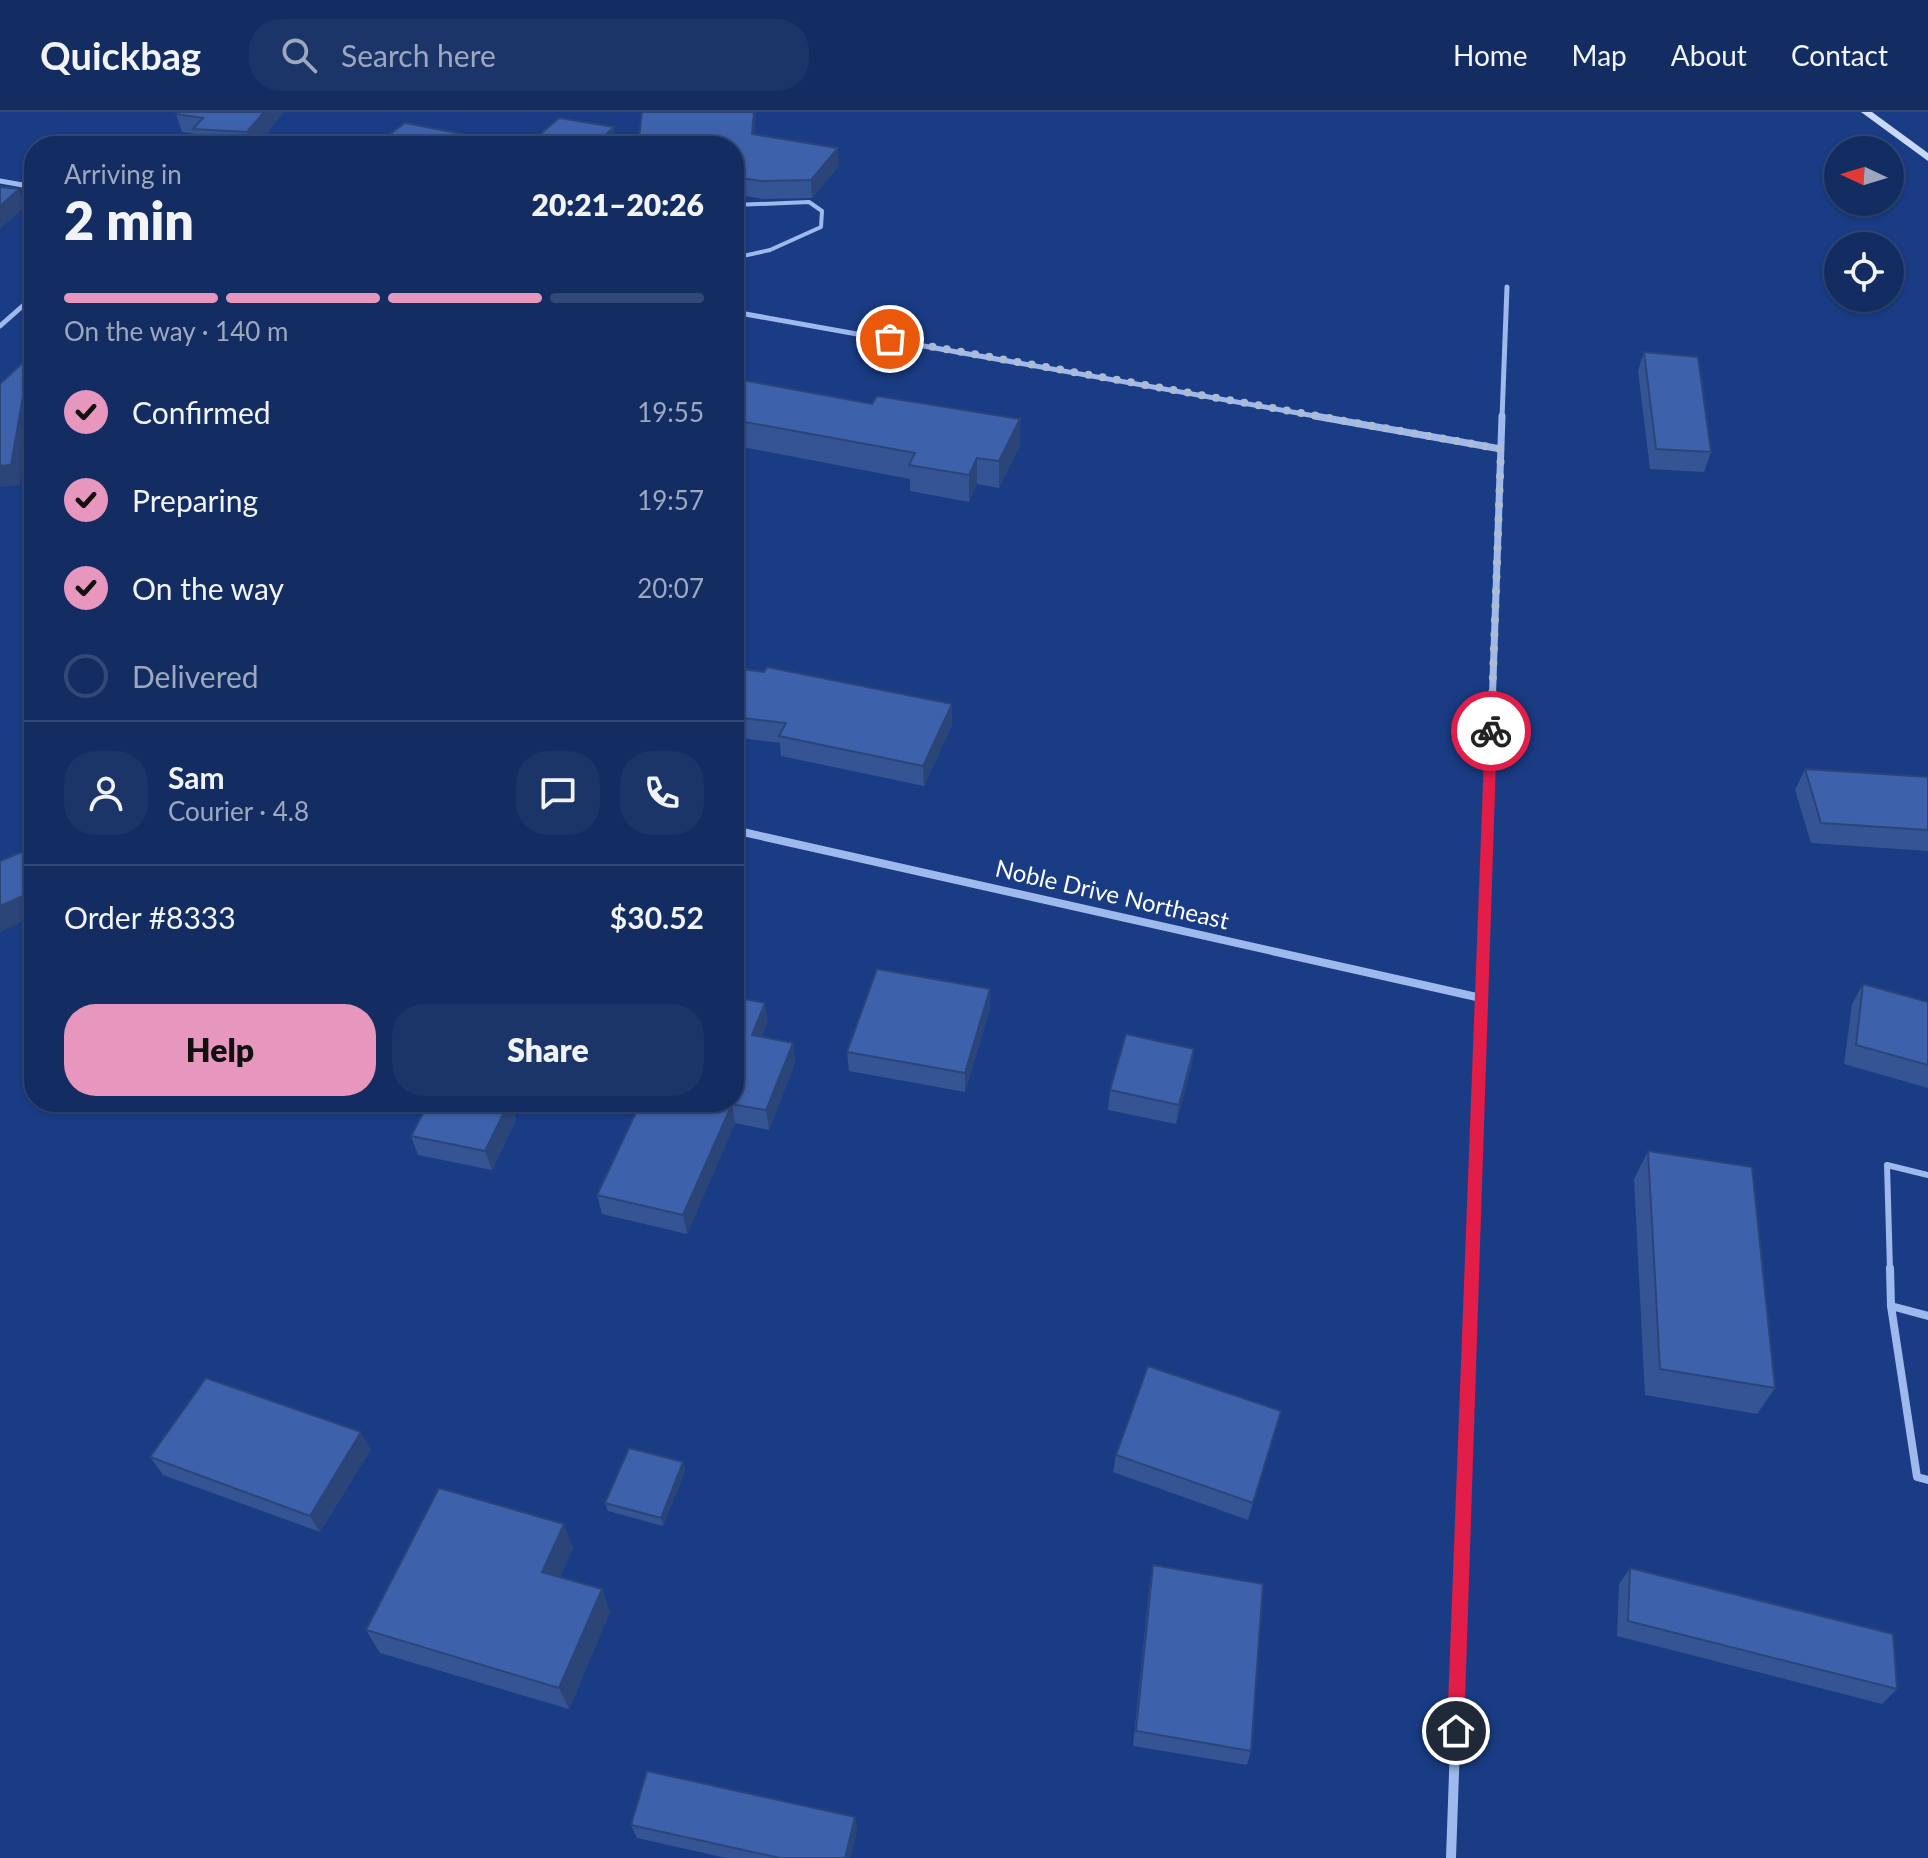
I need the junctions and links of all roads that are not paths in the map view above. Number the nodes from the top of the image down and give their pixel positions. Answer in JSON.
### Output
{"nodes":[{"id":1,"x":1866,"y":112,"type":"edge"},
{"id":2,"x":1928,"y":158,"type":"edge"},
{"id":3,"x":0,"y":181,"type":"edge"},
{"id":4,"x":24,"y":185,"type":"edge"},
{"id":5,"x":744,"y":206,"type":"edge"},
{"id":6,"x":744,"y":255,"type":"edge"},
{"id":7,"x":1507,"y":287,"type":"dead end"},
{"id":8,"x":24,"y":305,"type":"edge"},
{"id":9,"x":744,"y":314,"type":"edge"},
{"id":10,"x":0,"y":326,"type":"edge"},
{"id":11,"x":1501,"y":449,"type":"junction"},
{"id":12,"x":744,"y":832,"type":"edge"},
{"id":13,"x":1481,"y":998,"type":"junction"},
{"id":14,"x":1928,"y":1175,"type":"edge"},
{"id":15,"x":1891,"y":1306,"type":"junction"},
{"id":16,"x":1928,"y":1316,"type":"edge"},
{"id":17,"x":1928,"y":1480,"type":"edge"},
{"id":18,"x":1451,"y":1858,"type":"edge"}],
"edges":[{"from":1,"to":2,"type":"main road"},
{"from":3,"to":4,"type":"street"},
{"from":5,"to":6,"type":"lane"},
{"from":7,"to":11,"type":"street"},
{"from":8,"to":10,"type":"street"},
{"from":9,"to":11,"type":"street"},
{"from":11,"to":13,"type":"street"},
{"from":12,"to":13,"type":"street","name":"Noble Drive Northeast"},
{"from":13,"to":18,"type":"street"},
{"from":14,"to":15,"type":"lane"},
{"from":15,"to":16,"type":"lane"},
{"from":15,"to":17,"type":"lane"}]}
